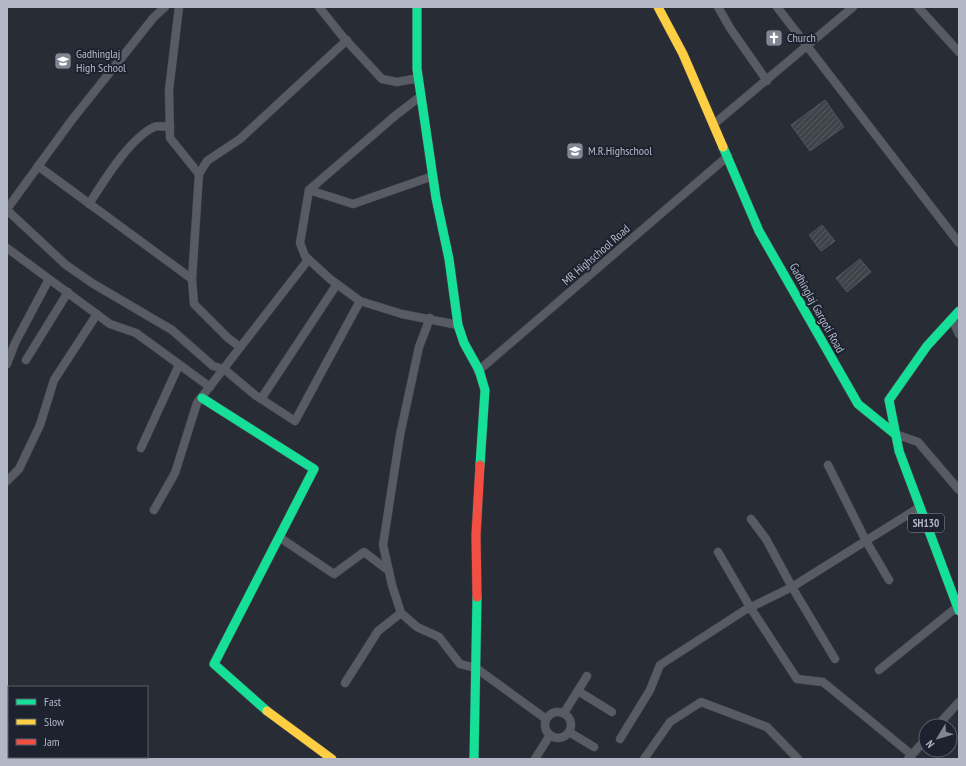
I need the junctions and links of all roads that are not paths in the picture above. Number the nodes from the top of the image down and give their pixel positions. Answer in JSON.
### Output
{"nodes":[{"id":1,"x":165,"y":7,"type":"edge"},
{"id":2,"x":179,"y":7,"type":"edge"},
{"id":3,"x":319,"y":7,"type":"edge"},
{"id":4,"x":417,"y":7,"type":"edge"},
{"id":5,"x":658,"y":7,"type":"edge"},
{"id":6,"x":718,"y":7,"type":"edge"},
{"id":7,"x":778,"y":7,"type":"edge"},
{"id":8,"x":853,"y":7,"type":"edge"},
{"id":9,"x":918,"y":7,"type":"edge"},
{"id":10,"x":347,"y":40,"type":"junction"},
{"id":11,"x":807,"y":47,"type":"junction"},
{"id":12,"x":959,"y":52,"type":"edge"},
{"id":13,"x":419,"y":78,"type":"junction"},
{"id":14,"x":767,"y":81,"type":"junction"},
{"id":15,"x":422,"y":96,"type":"junction"},
{"id":16,"x":714,"y":124,"type":"junction"},
{"id":17,"x":170,"y":127,"type":"junction"},
{"id":18,"x":728,"y":156,"type":"junction"},
{"id":19,"x":38,"y":166,"type":"junction"},
{"id":20,"x":198,"y":174,"type":"junction"},
{"id":21,"x":433,"y":176,"type":"junction"},
{"id":22,"x":309,"y":190,"type":"junction"},
{"id":23,"x":89,"y":204,"type":"junction"},
{"id":24,"x":7,"y":209,"type":"edge"},
{"id":25,"x":959,"y":243,"type":"edge"},
{"id":26,"x":7,"y":248,"type":"edge"},
{"id":27,"x":308,"y":260,"type":"junction"},
{"id":28,"x":50,"y":279,"type":"junction"},
{"id":29,"x":192,"y":279,"type":"junction"},
{"id":30,"x":337,"y":284,"type":"junction"},
{"id":31,"x":68,"y":292,"type":"junction"},
{"id":32,"x":360,"y":301,"type":"junction"},
{"id":33,"x":959,"y":311,"type":"edge"},
{"id":34,"x":97,"y":314,"type":"junction"},
{"id":35,"x":430,"y":318,"type":"junction"},
{"id":36,"x":952,"y":319,"type":"junction"},
{"id":37,"x":458,"y":325,"type":"junction"},
{"id":38,"x":959,"y":334,"type":"edge"},
{"id":39,"x":240,"y":347,"type":"junction"},
{"id":40,"x":26,"y":360,"type":"dead end"},
{"id":41,"x":7,"y":364,"type":"edge"},
{"id":42,"x":179,"y":365,"type":"junction"},
{"id":43,"x":224,"y":369,"type":"junction"},
{"id":44,"x":478,"y":370,"type":"junction"},
{"id":45,"x":210,"y":387,"type":"junction"},
{"id":46,"x":202,"y":398,"type":"junction"},
{"id":47,"x":261,"y":399,"type":"junction"},
{"id":48,"x":895,"y":434,"type":"junction"},
{"id":49,"x":141,"y":448,"type":"dead end"},
{"id":50,"x":828,"y":465,"type":"dead end"},
{"id":51,"x":7,"y":481,"type":"edge"},
{"id":52,"x":959,"y":490,"type":"edge"},
{"id":53,"x":920,"y":507,"type":"junction"},
{"id":54,"x":154,"y":510,"type":"dead end"},
{"id":55,"x":751,"y":519,"type":"dead end"},
{"id":56,"x":279,"y":537,"type":"junction"},
{"id":57,"x":866,"y":541,"type":"junction"},
{"id":58,"x":718,"y":552,"type":"dead end"},
{"id":59,"x":389,"y":571,"type":"junction"},
{"id":60,"x":889,"y":580,"type":"dead end"},
{"id":61,"x":792,"y":587,"type":"junction"},
{"id":62,"x":750,"y":607,"type":"junction"},
{"id":63,"x":958,"y":609,"type":"edge"},
{"id":64,"x":401,"y":613,"type":"junction"},
{"id":65,"x":835,"y":659,"type":"dead end"},
{"id":66,"x":476,"y":668,"type":"junction"},
{"id":67,"x":879,"y":670,"type":"dead end"},
{"id":68,"x":587,"y":676,"type":"dead end"},
{"id":69,"x":345,"y":683,"type":"dead end"},
{"id":70,"x":578,"y":691,"type":"junction"},
{"id":71,"x":959,"y":702,"type":"edge"},
{"id":72,"x":612,"y":712,"type":"dead end"},
{"id":73,"x":564,"y":713,"type":"junction"},
{"id":74,"x":944,"y":718,"type":"edge"},
{"id":75,"x":546,"y":719,"type":"junction"},
{"id":76,"x":569,"y":732,"type":"junction"},
{"id":77,"x":550,"y":735,"type":"junction"},
{"id":78,"x":620,"y":739,"type":"dead end"},
{"id":79,"x":594,"y":747,"type":"dead end"},
{"id":80,"x":918,"y":748,"type":"edge"},
{"id":81,"x":910,"y":757,"type":"edge"},
{"id":82,"x":332,"y":759,"type":"edge"},
{"id":83,"x":474,"y":759,"type":"edge"},
{"id":84,"x":536,"y":759,"type":"edge"},
{"id":85,"x":644,"y":759,"type":"edge"},
{"id":86,"x":798,"y":759,"type":"edge"}],
"edges":[{"from":1,"to":19,"type":"street"},
{"from":2,"to":17,"type":"street"},
{"from":3,"to":10,"type":"street"},
{"from":4,"to":13,"type":"street"},
{"from":5,"to":16,"type":"street","name":"Gadhinglaj Gargoti Road"},
{"from":6,"to":14,"type":"street"},
{"from":7,"to":11,"type":"street"},
{"from":8,"to":11,"type":"street"},
{"from":9,"to":12,"type":"street"},
{"from":10,"to":13,"type":"street"},
{"from":10,"to":20,"type":"street"},
{"from":11,"to":14,"type":"street"},
{"from":11,"to":25,"type":"street"},
{"from":13,"to":15,"type":"street"},
{"from":14,"to":16,"type":"street"},
{"from":15,"to":21,"type":"street"},
{"from":15,"to":22,"type":"street"},
{"from":16,"to":18,"type":"street","name":"Gadhinglaj Gargoti Road"},
{"from":17,"to":20,"type":"street"},
{"from":17,"to":23,"type":"street"},
{"from":18,"to":44,"type":"street","name":"MR Highschool Road"},
{"from":18,"to":48,"type":"street","name":"Gadhinglaj Gargoti Road"},
{"from":19,"to":23,"type":"street"},
{"from":19,"to":24,"type":"street"},
{"from":20,"to":29,"type":"street"},
{"from":21,"to":22,"type":"street"},
{"from":21,"to":37,"type":"street"},
{"from":22,"to":27,"type":"street"},
{"from":23,"to":29,"type":"street"},
{"from":24,"to":43,"type":"street"},
{"from":26,"to":28,"type":"street"},
{"from":27,"to":30,"type":"street"},
{"from":27,"to":39,"type":"street"},
{"from":28,"to":31,"type":"street"},
{"from":28,"to":41,"type":"street"},
{"from":29,"to":39,"type":"street"},
{"from":30,"to":32,"type":"street"},
{"from":30,"to":47,"type":"street"},
{"from":31,"to":34,"type":"street"},
{"from":31,"to":40,"type":"street"},
{"from":32,"to":35,"type":"street"},
{"from":32,"to":47,"type":"street"},
{"from":33,"to":36,"type":"street","number":"SH130"},
{"from":34,"to":42,"type":"street"},
{"from":34,"to":51,"type":"street"},
{"from":35,"to":37,"type":"street"},
{"from":35,"to":59,"type":"street"},
{"from":36,"to":38,"type":"street"},
{"from":36,"to":48,"type":"street","number":"SH130"},
{"from":37,"to":44,"type":"street"},
{"from":39,"to":43,"type":"street"},
{"from":42,"to":45,"type":"street"},
{"from":42,"to":49,"type":"street"},
{"from":43,"to":45,"type":"street"},
{"from":43,"to":47,"type":"street"},
{"from":44,"to":66,"type":"street"},
{"from":45,"to":46,"type":"street"},
{"from":46,"to":54,"type":"street"},
{"from":46,"to":56,"type":"street"},
{"from":48,"to":52,"type":"street"},
{"from":48,"to":53,"type":"street","number":"SH130"},
{"from":50,"to":57,"type":"street"},
{"from":53,"to":57,"type":"street"},
{"from":53,"to":63,"type":"street","number":"SH130"},
{"from":55,"to":61,"type":"street"},
{"from":56,"to":59,"type":"street"},
{"from":56,"to":82,"type":"street"},
{"from":57,"to":60,"type":"street"},
{"from":57,"to":61,"type":"street"},
{"from":58,"to":62,"type":"street"},
{"from":59,"to":64,"type":"street"},
{"from":61,"to":62,"type":"street"},
{"from":61,"to":65,"type":"street"},
{"from":62,"to":78,"type":"street"},
{"from":62,"to":81,"type":"street"},
{"from":63,"to":67,"type":"street"},
{"from":64,"to":66,"type":"street"},
{"from":64,"to":69,"type":"street"},
{"from":66,"to":75,"type":"street"},
{"from":66,"to":83,"type":"street"},
{"from":68,"to":70,"type":"street"},
{"from":70,"to":72,"type":"street"},
{"from":70,"to":73,"type":"street"},
{"from":71,"to":74,"type":"street"},
{"from":73,"to":75,"type":"street"},
{"from":73,"to":76,"type":"street"},
{"from":75,"to":77,"type":"street"},
{"from":76,"to":77,"type":"street"},
{"from":76,"to":79,"type":"street"},
{"from":77,"to":84,"type":"street"},
{"from":80,"to":81,"type":"street"},
{"from":85,"to":86,"type":"street"}]}
